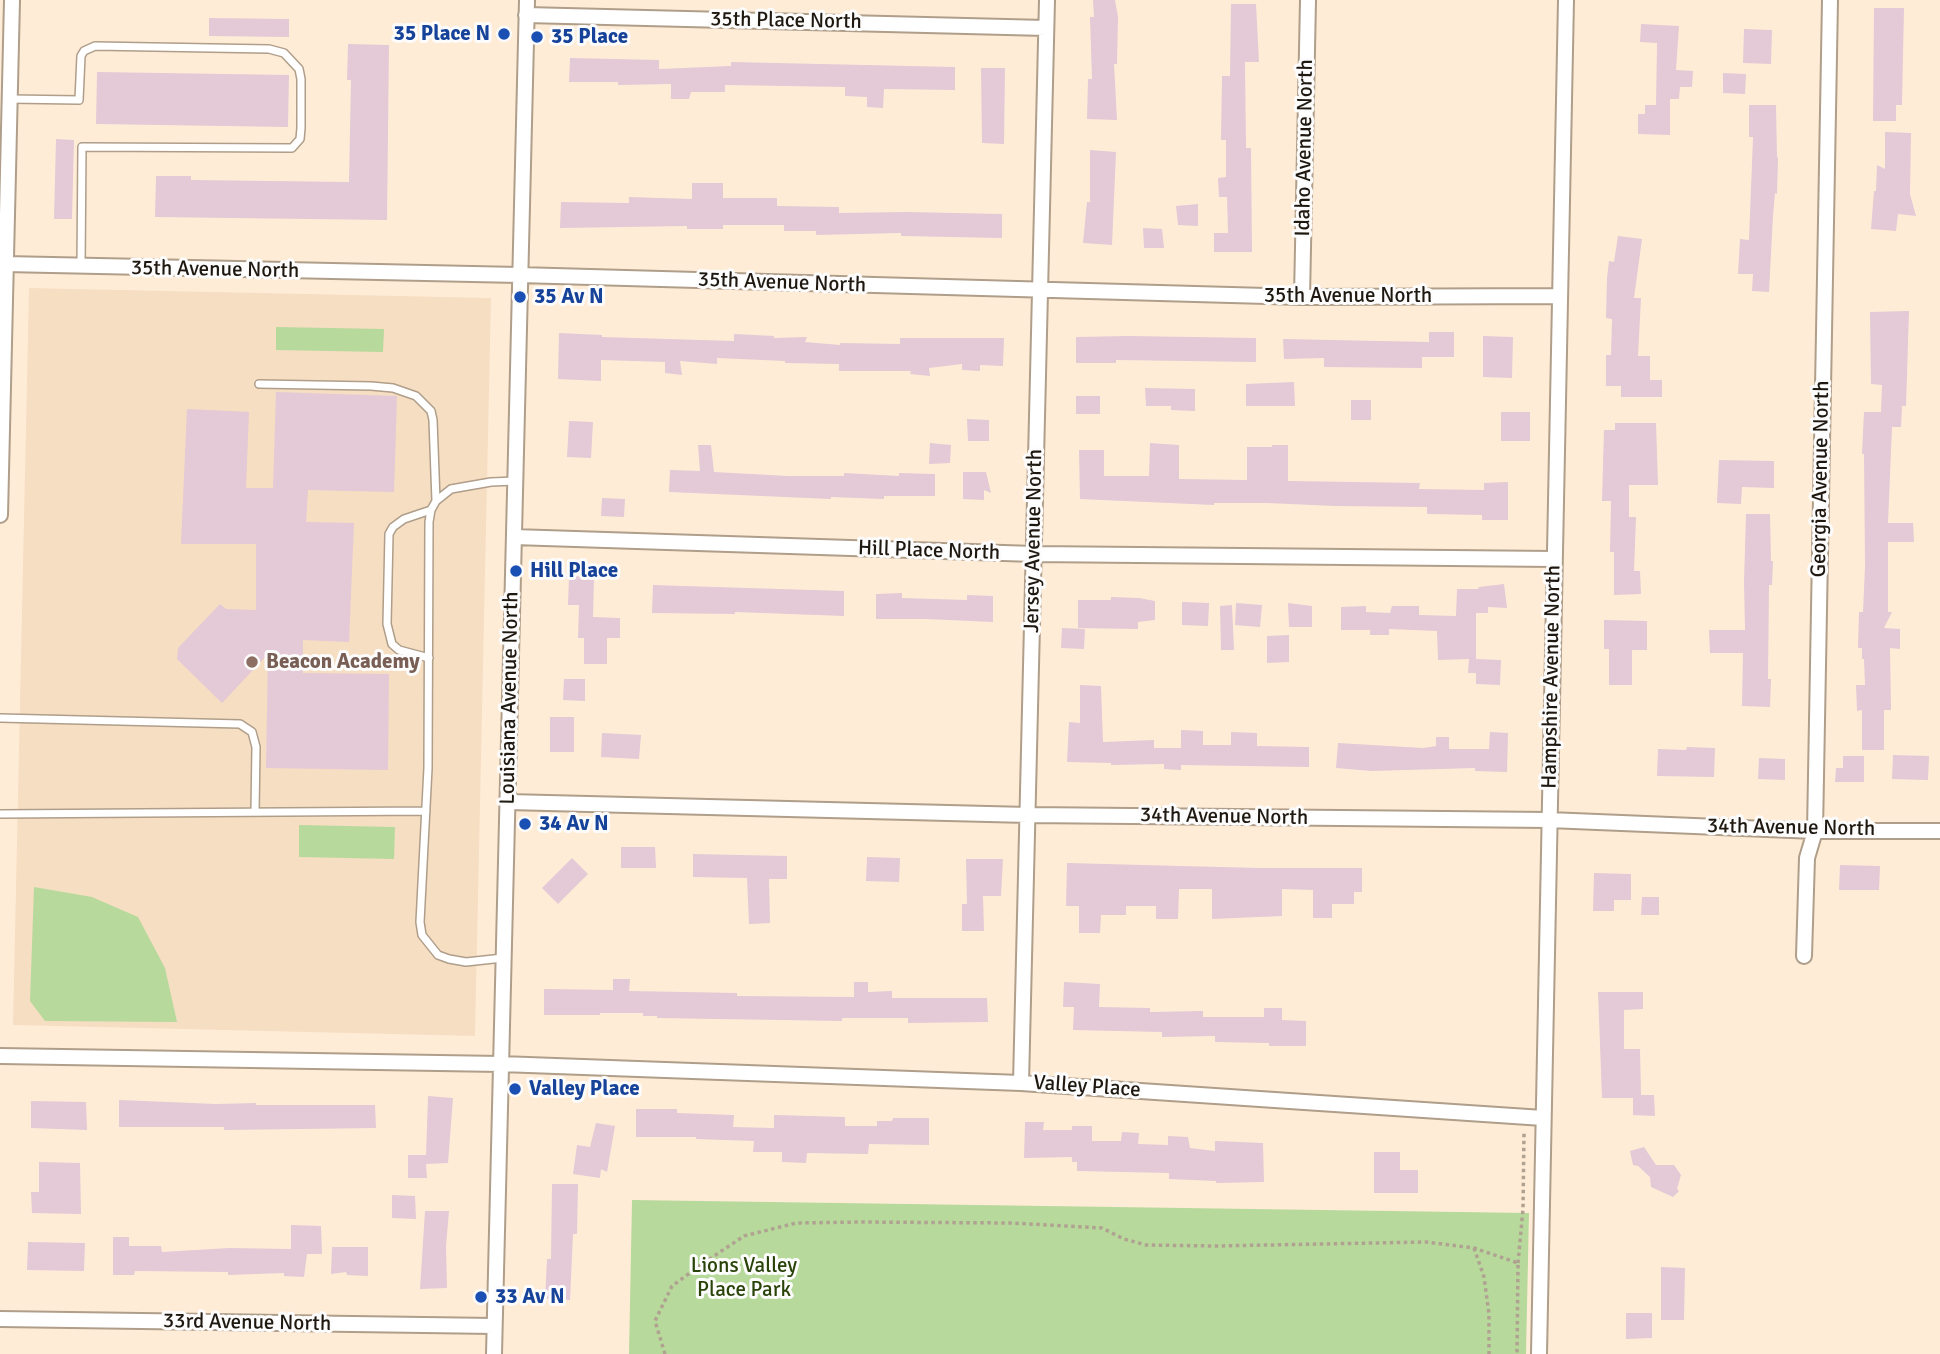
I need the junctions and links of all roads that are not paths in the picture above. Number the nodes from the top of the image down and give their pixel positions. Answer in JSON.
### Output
{"nodes":[{"id":1,"x":12,"y":0,"type":"edge"},
{"id":2,"x":1047,"y":0,"type":"edge"},
{"id":3,"x":1308,"y":0,"type":"edge"},
{"id":4,"x":1566,"y":0,"type":"edge"},
{"id":5,"x":1830,"y":0,"type":"edge"},
{"id":6,"x":527,"y":7,"type":"edge"},
{"id":7,"x":1046,"y":28,"type":"junction"},
{"id":8,"x":9,"y":99,"type":"junction"},
{"id":9,"x":3,"y":200,"type":"edge"},
{"id":10,"x":3,"y":254,"type":"edge"},
{"id":11,"x":81,"y":267,"type":"junction"},
{"id":12,"x":519,"y":275,"type":"junction"},
{"id":13,"x":1040,"y":290,"type":"junction"},
{"id":14,"x":1559,"y":296,"type":"junction"},
{"id":15,"x":1301,"y":297,"type":"junction"},
{"id":16,"x":260,"y":384,"type":"dead end"},
{"id":17,"x":1,"y":391,"type":"edge"},
{"id":18,"x":515,"y":481,"type":"junction"},
{"id":19,"x":436,"y":501,"type":"junction"},
{"id":20,"x":431,"y":510,"type":"junction"},
{"id":21,"x":0,"y":515,"type":"edge"},
{"id":22,"x":514,"y":537,"type":"junction"},
{"id":23,"x":1034,"y":554,"type":"junction"},
{"id":24,"x":1554,"y":559,"type":"junction"},
{"id":25,"x":429,"y":658,"type":"junction"},
{"id":26,"x":0,"y":718,"type":"edge"},
{"id":27,"x":508,"y":802,"type":"junction"},
{"id":28,"x":426,"y":811,"type":"junction"},
{"id":29,"x":255,"y":812,"type":"junction"},
{"id":30,"x":0,"y":814,"type":"edge"},
{"id":31,"x":1028,"y":815,"type":"junction"},
{"id":32,"x":1549,"y":820,"type":"junction"},
{"id":33,"x":1815,"y":831,"type":"junction"},
{"id":34,"x":1940,"y":831,"type":"edge"},
{"id":35,"x":1804,"y":956,"type":"dead end"},
{"id":36,"x":504,"y":958,"type":"junction"},
{"id":37,"x":0,"y":1056,"type":"edge"},
{"id":38,"x":501,"y":1064,"type":"junction"},
{"id":39,"x":1021,"y":1083,"type":"junction"},
{"id":40,"x":1543,"y":1118,"type":"junction"},
{"id":41,"x":0,"y":1319,"type":"edge"},
{"id":42,"x":495,"y":1326,"type":"junction"},
{"id":43,"x":494,"y":1354,"type":"edge"},
{"id":44,"x":1539,"y":1354,"type":"edge"}],
"edges":[{"from":1,"to":8,"type":"street"},
{"from":2,"to":7,"type":"street","name":"Jersey Avenue North"},
{"from":3,"to":15,"type":"street","name":"Idaho Avenue North"},
{"from":4,"to":14,"type":"street","name":"Hampshire Avenue North"},
{"from":5,"to":33,"type":"street","name":"Georgia Avenue North"},
{"from":6,"to":7,"type":"street","name":"35th Place North"},
{"from":6,"to":12,"type":"street","name":"Louisiana Avenue North"},
{"from":7,"to":13,"type":"street","name":"Jersey Avenue North"},
{"from":8,"to":9,"type":"street"},
{"from":8,"to":11,"type":"lane"},
{"from":9,"to":10,"type":"street"},
{"from":10,"to":11,"type":"street","name":"35th Avenue North"},
{"from":10,"to":17,"type":"street"},
{"from":11,"to":12,"type":"street","name":"35th Avenue North"},
{"from":12,"to":13,"type":"street","name":"35th Avenue North"},
{"from":12,"to":18,"type":"street","name":"Louisiana Avenue North"},
{"from":13,"to":15,"type":"street","name":"35th Avenue North"},
{"from":13,"to":23,"type":"street","name":"Jersey Avenue North"},
{"from":14,"to":15,"type":"street","name":"35th Avenue North"},
{"from":14,"to":24,"type":"street","name":"Hampshire Avenue North"},
{"from":16,"to":19,"type":"lane"},
{"from":17,"to":21,"type":"street"},
{"from":18,"to":19,"type":"lane"},
{"from":18,"to":22,"type":"street","name":"Louisiana Avenue North"},
{"from":19,"to":20,"type":"lane"},
{"from":20,"to":25,"type":"lane"},
{"from":20,"to":25,"type":"lane"},
{"from":22,"to":23,"type":"street","name":"Hill Place North"},
{"from":22,"to":27,"type":"street","name":"Louisiana Avenue North"},
{"from":23,"to":24,"type":"street","name":"Hill Place North"},
{"from":23,"to":31,"type":"street","name":"Jersey Avenue North"},
{"from":24,"to":32,"type":"street","name":"Hampshire Avenue North"},
{"from":25,"to":28,"type":"lane"},
{"from":26,"to":29,"type":"lane"},
{"from":27,"to":31,"type":"street","name":"34th Avenue North"},
{"from":27,"to":36,"type":"street","name":"Louisiana Avenue North"},
{"from":28,"to":29,"type":"lane"},
{"from":28,"to":36,"type":"lane"},
{"from":29,"to":30,"type":"lane"},
{"from":31,"to":32,"type":"street","name":"34th Avenue North"},
{"from":31,"to":39,"type":"street","name":"Jersey Avenue North"},
{"from":32,"to":33,"type":"street","name":"34th Avenue North"},
{"from":32,"to":40,"type":"street","name":"Hampshire Avenue North"},
{"from":33,"to":34,"type":"street","name":"34th Avenue North"},
{"from":33,"to":35,"type":"street","name":"Georgia Avenue North"},
{"from":36,"to":38,"type":"street","name":"Louisiana Avenue North"},
{"from":37,"to":38,"type":"street","name":"Valley Place"},
{"from":38,"to":39,"type":"street","name":"Valley Place"},
{"from":38,"to":42,"type":"street","name":"Louisiana Avenue North"},
{"from":39,"to":40,"type":"street","name":"Valley Place"},
{"from":40,"to":44,"type":"street","name":"Hampshire Avenue North"},
{"from":41,"to":42,"type":"street","name":"33rd Avenue North"},
{"from":42,"to":43,"type":"street","name":"Louisiana Avenue North"}]}
